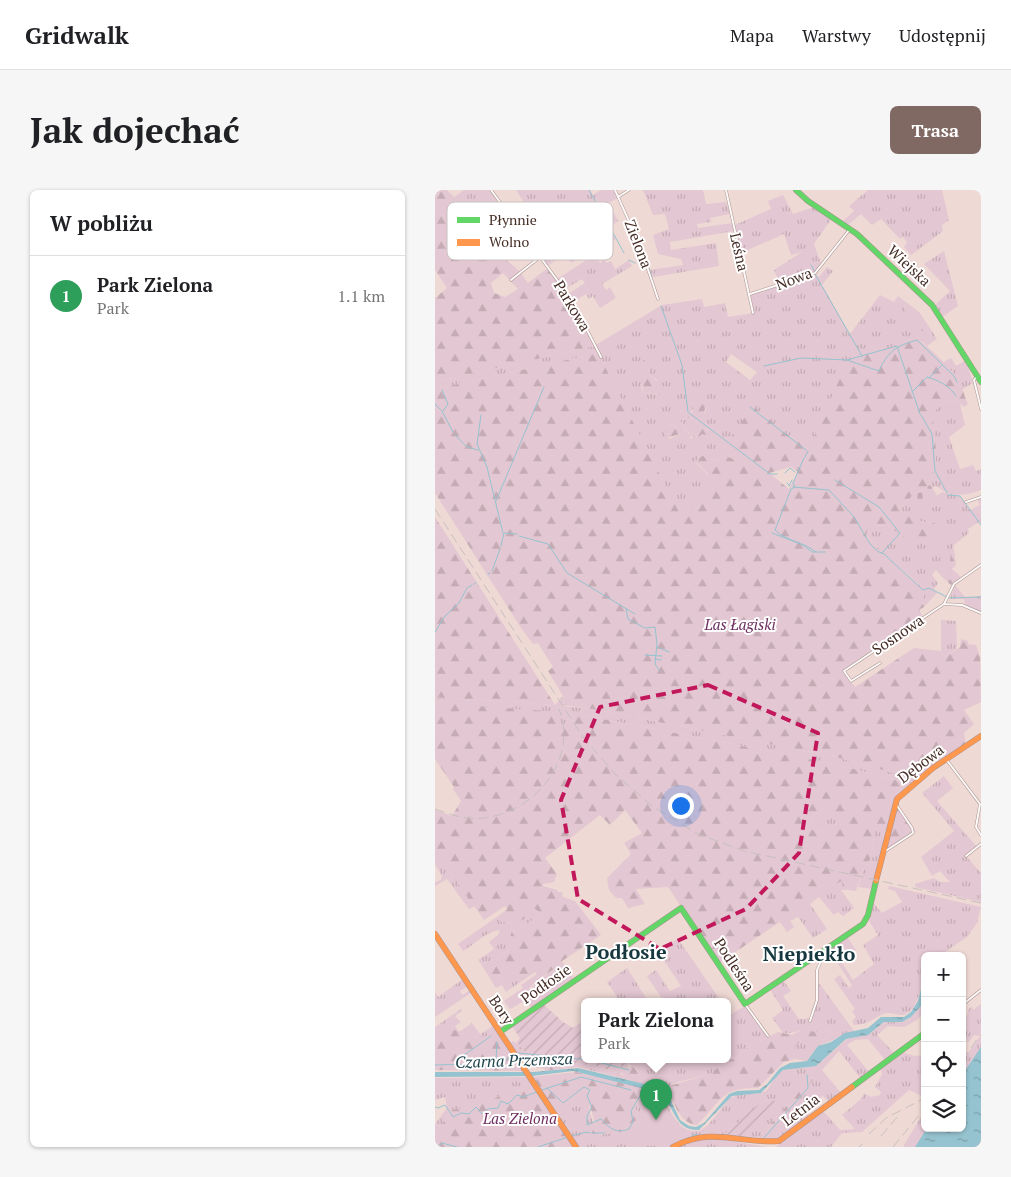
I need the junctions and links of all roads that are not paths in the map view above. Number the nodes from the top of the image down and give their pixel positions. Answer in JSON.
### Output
{"nodes":[{"id":1,"x":491,"y":190,"type":"edge"},
{"id":2,"x":615,"y":190,"type":"edge"},
{"id":3,"x":629,"y":190,"type":"edge"},
{"id":4,"x":726,"y":190,"type":"edge"},
{"id":5,"x":796,"y":190,"type":"edge"},
{"id":6,"x":618,"y":197,"type":"junction"},
{"id":7,"x":500,"y":202,"type":"edge"},
{"id":8,"x":850,"y":229,"type":"junction"},
{"id":9,"x":536,"y":260,"type":"edge"},
{"id":10,"x":542,"y":260,"type":"edge"},
{"id":11,"x":511,"y":280,"type":"dead end"},
{"id":12,"x":749,"y":294,"type":"junction"},
{"id":13,"x":658,"y":299,"type":"dead end"},
{"id":14,"x":753,"y":313,"type":"dead end"},
{"id":15,"x":601,"y":357,"type":"dead end"},
{"id":16,"x":978,"y":380,"type":"edge"},
{"id":17,"x":981,"y":409,"type":"edge"},
{"id":18,"x":981,"y":497,"type":"edge"},
{"id":19,"x":966,"y":502,"type":"dead end"},
{"id":20,"x":981,"y":565,"type":"edge"},
{"id":21,"x":944,"y":604,"type":"junction"},
{"id":22,"x":981,"y":613,"type":"edge"},
{"id":23,"x":879,"y":663,"type":"dead end"},
{"id":24,"x":981,"y":736,"type":"edge"},
{"id":25,"x":946,"y":758,"type":"junction"},
{"id":26,"x":895,"y":802,"type":"junction"},
{"id":27,"x":981,"y":804,"type":"edge"},
{"id":28,"x":981,"y":835,"type":"edge"},
{"id":29,"x":981,"y":844,"type":"edge"},
{"id":30,"x":882,"y":853,"type":"junction"},
{"id":31,"x":966,"y":856,"type":"dead end"},
{"id":32,"x":681,"y":908,"type":"joint"},
{"id":33,"x":435,"y":934,"type":"edge"},
{"id":34,"x":827,"y":949,"type":"junction"},
{"id":35,"x":981,"y":990,"type":"edge"},
{"id":36,"x":966,"y":1002,"type":"edge"},
{"id":37,"x":745,"y":1004,"type":"junction"},
{"id":38,"x":810,"y":1021,"type":"dead end"},
{"id":39,"x":500,"y":1032,"type":"junction"},
{"id":40,"x":768,"y":1036,"type":"dead end"},
{"id":41,"x":921,"y":1036,"type":"edge"},
{"id":42,"x":576,"y":1147,"type":"edge"},
{"id":43,"x":673,"y":1147,"type":"edge"}],
"edges":[{"from":1,"to":7,"type":"street","name":"Parkowa"},
{"from":2,"to":6,"type":"street","name":"Zielona"},
{"from":3,"to":6,"type":"street"},
{"from":4,"to":12,"type":"street","name":"Leśna"},
{"from":5,"to":8,"type":"street","name":"Wiejska"},
{"from":6,"to":13,"type":"street","name":"Zielona"},
{"from":8,"to":12,"type":"street","name":"Nowa"},
{"from":8,"to":16,"type":"street","name":"Wiejska"},
{"from":9,"to":11,"type":"street"},
{"from":10,"to":15,"type":"street","name":"Parkowa"},
{"from":12,"to":14,"type":"street","name":"Leśna"},
{"from":16,"to":17,"type":"street"},
{"from":18,"to":19,"type":"street"},
{"from":20,"to":21,"type":"street","name":"Sosnowa"},
{"from":21,"to":22,"type":"street"},
{"from":21,"to":23,"type":"street","name":"Sosnowa"},
{"from":24,"to":25,"type":"street","name":"Dębowa"},
{"from":25,"to":26,"type":"street","name":"Dębowa"},
{"from":25,"to":27,"type":"street"},
{"from":26,"to":30,"type":"street","name":"Dębowa"},
{"from":26,"to":30,"type":"street"},
{"from":27,"to":28,"type":"street"},
{"from":29,"to":31,"type":"street"},
{"from":30,"to":34,"type":"street","name":"Dębowa"},
{"from":32,"to":37,"type":"street","name":"Podleśna"},
{"from":32,"to":39,"type":"street","name":"Podłosie"},
{"from":33,"to":39,"type":"street","name":"Bory"},
{"from":34,"to":37,"type":"street"},
{"from":34,"to":38,"type":"street"},
{"from":35,"to":36,"type":"street"},
{"from":37,"to":40,"type":"street","name":"Podleśna"},
{"from":39,"to":42,"type":"street","name":"Bory"},
{"from":41,"to":43,"type":"street","name":"Letnia"}]}
